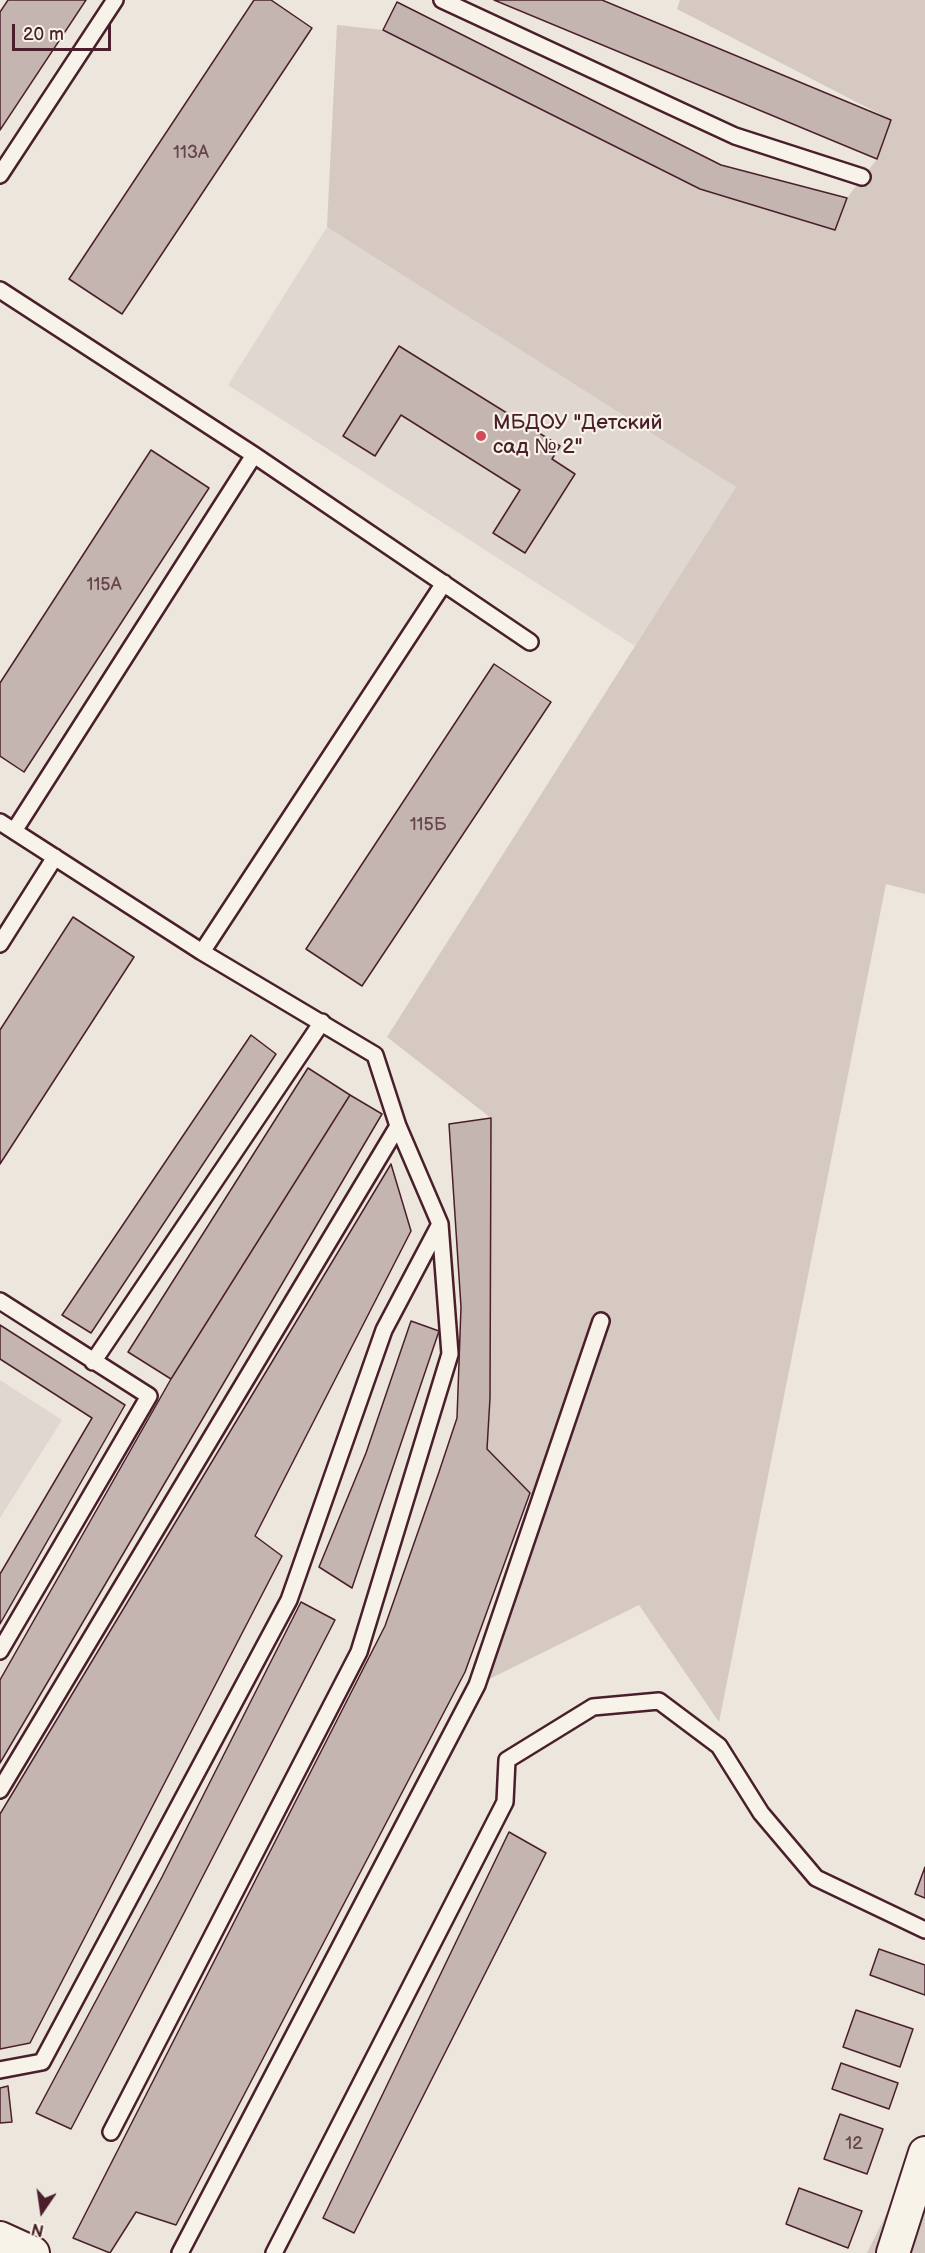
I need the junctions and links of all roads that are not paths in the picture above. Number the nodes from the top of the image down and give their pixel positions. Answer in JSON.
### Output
{"nodes":[{"id":1,"x":115,"y":0,"type":"edge"},
{"id":2,"x":442,"y":0,"type":"edge"},
{"id":3,"x":0,"y":175,"type":"edge"},
{"id":4,"x":862,"y":177,"type":"dead end"},
{"id":5,"x":0,"y":290,"type":"edge"},
{"id":6,"x":254,"y":456,"type":"junction"},
{"id":7,"x":444,"y":583,"type":"junction"},
{"id":8,"x":531,"y":642,"type":"dead end"},
{"id":9,"x":0,"y":822,"type":"edge"},
{"id":10,"x":14,"y":831,"type":"junction"},
{"id":11,"x":55,"y":857,"type":"junction"},
{"id":12,"x":0,"y":944,"type":"edge"},
{"id":13,"x":202,"y":952,"type":"junction"},
{"id":14,"x":322,"y":1022,"type":"junction"},
{"id":15,"x":398,"y":1126,"type":"junction"},
{"id":16,"x":440,"y":1224,"type":"junction"},
{"id":17,"x":0,"y":1301,"type":"edge"},
{"id":18,"x":601,"y":1321,"type":"dead end"},
{"id":19,"x":93,"y":1362,"type":"junction"},
{"id":20,"x":0,"y":1651,"type":"edge"},
{"id":21,"x":0,"y":1790,"type":"edge"},
{"id":22,"x":925,"y":1930,"type":"edge"},
{"id":23,"x":0,"y":2070,"type":"edge"},
{"id":24,"x":111,"y":2132,"type":"dead end"},
{"id":25,"x":925,"y":2152,"type":"edge"},
{"id":26,"x":0,"y":2238,"type":"edge"},
{"id":27,"x":33,"y":2253,"type":"edge"},
{"id":28,"x":180,"y":2253,"type":"edge"},
{"id":29,"x":274,"y":2253,"type":"edge"},
{"id":30,"x":893,"y":2253,"type":"edge"}],
"edges":[{"from":1,"to":3,"type":"lane"},
{"from":2,"to":4,"type":"lane"},
{"from":5,"to":6,"type":"lane"},
{"from":6,"to":7,"type":"lane"},
{"from":6,"to":10,"type":"lane"},
{"from":7,"to":8,"type":"lane"},
{"from":7,"to":13,"type":"lane"},
{"from":9,"to":10,"type":"lane"},
{"from":10,"to":11,"type":"lane"},
{"from":11,"to":12,"type":"lane"},
{"from":11,"to":13,"type":"lane"},
{"from":13,"to":14,"type":"lane"},
{"from":14,"to":15,"type":"lane"},
{"from":14,"to":19,"type":"lane"},
{"from":15,"to":16,"type":"lane"},
{"from":15,"to":21,"type":"lane"},
{"from":16,"to":23,"type":"lane"},
{"from":16,"to":24,"type":"lane"},
{"from":17,"to":19,"type":"lane"},
{"from":18,"to":28,"type":"lane"},
{"from":19,"to":20,"type":"lane"},
{"from":22,"to":29,"type":"lane"},
{"from":25,"to":30,"type":"street"},
{"from":26,"to":27,"type":"street"}]}
